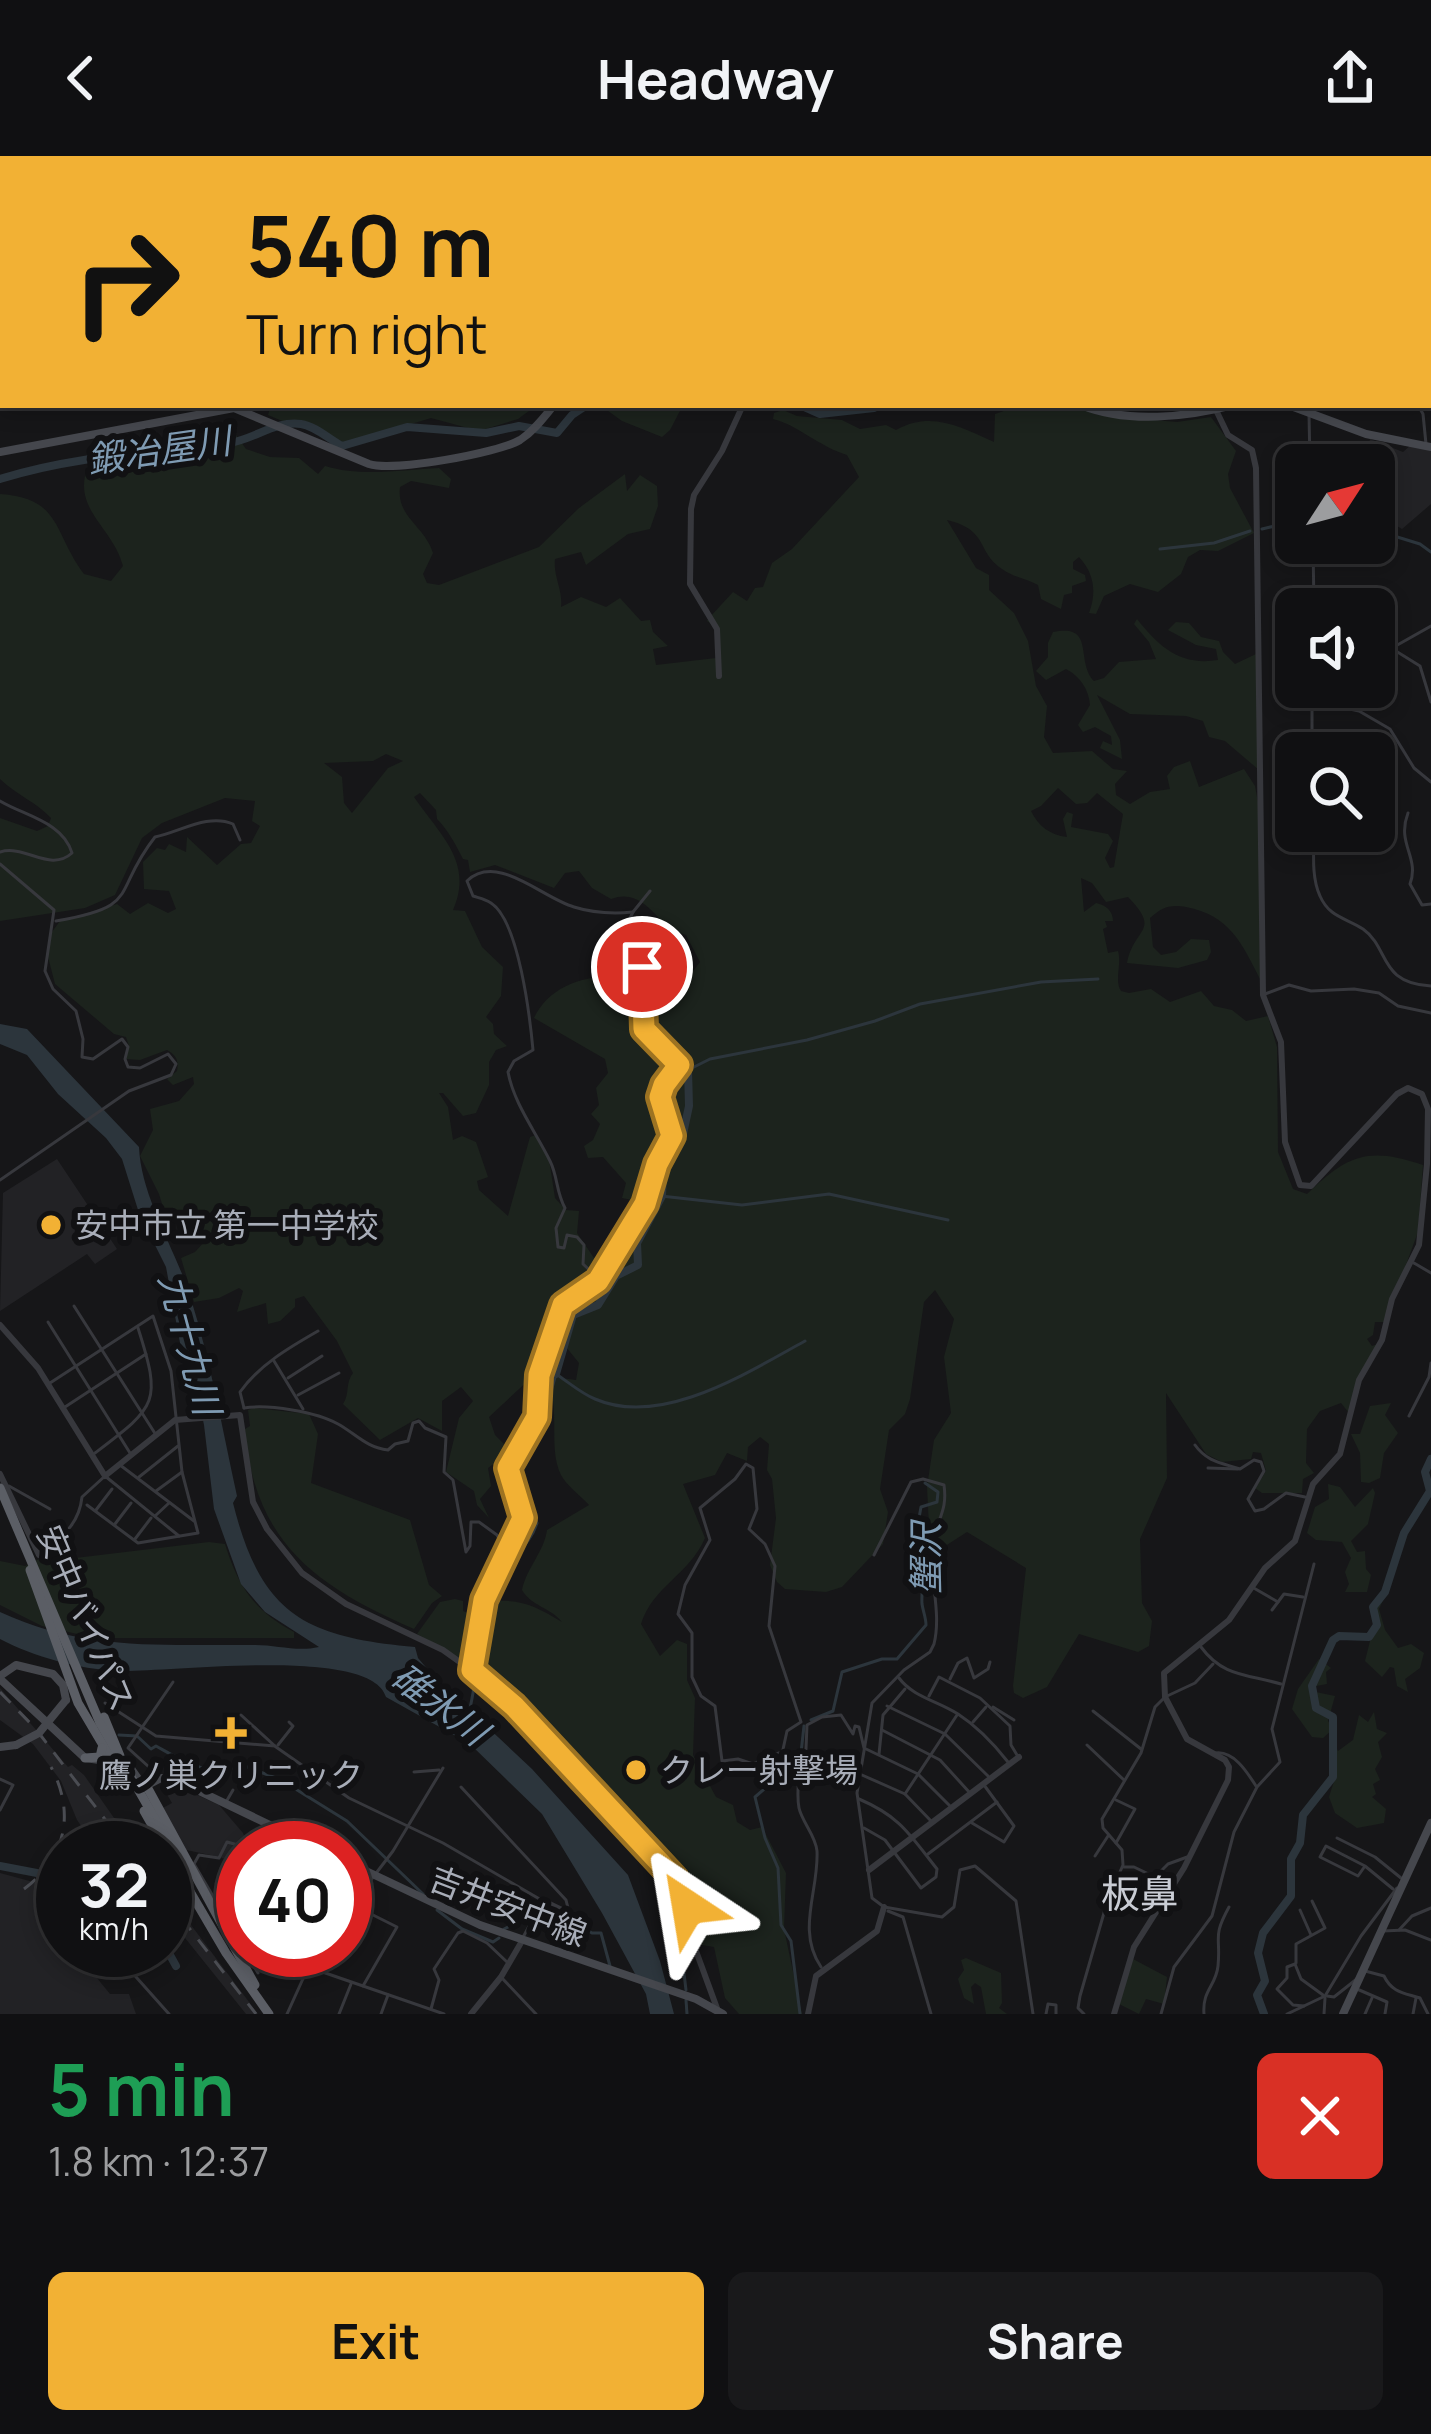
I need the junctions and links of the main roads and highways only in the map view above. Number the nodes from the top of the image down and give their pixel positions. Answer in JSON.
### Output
{"nodes":[{"id":1,"x":221,"y":408,"type":"edge"},
{"id":2,"x":221,"y":408,"type":"edge"},
{"id":3,"x":551,"y":408,"type":"edge"},
{"id":4,"x":1095,"y":408,"type":"edge"},
{"id":5,"x":1223,"y":408,"type":"edge"},
{"id":6,"x":1297,"y":408,"type":"edge"},
{"id":7,"x":1429,"y":446,"type":"edge"},
{"id":8,"x":0,"y":452,"type":"edge"},
{"id":9,"x":4,"y":1486,"type":"edge"},
{"id":10,"x":0,"y":1503,"type":"edge"},
{"id":11,"x":32,"y":1562,"type":"junction"},
{"id":12,"x":75,"y":1674,"type":"junction"},
{"id":13,"x":0,"y":1677,"type":"edge"},
{"id":14,"x":0,"y":1747,"type":"edge"},
{"id":15,"x":102,"y":1748,"type":"junction"},
{"id":16,"x":85,"y":1757,"type":"junction"},
{"id":17,"x":117,"y":1762,"type":"junction"},
{"id":18,"x":145,"y":1786,"type":"junction"},
{"id":19,"x":146,"y":1821,"type":"edge"},
{"id":20,"x":150,"y":1821,"type":"edge"},
{"id":21,"x":163,"y":1821,"type":"edge"},
{"id":22,"x":262,"y":1821,"type":"edge"},
{"id":23,"x":1431,"y":1823,"type":"edge"},
{"id":24,"x":192,"y":1867,"type":"edge"},
{"id":25,"x":372,"y":1874,"type":"edge"},
{"id":26,"x":192,"y":1890,"type":"edge"},
{"id":27,"x":192,"y":1900,"type":"edge"},
{"id":28,"x":255,"y":1985,"type":"junction"},
{"id":29,"x":720,"y":2012,"type":"edge"},
{"id":30,"x":273,"y":2014,"type":"edge"},
{"id":31,"x":1343,"y":2014,"type":"edge"}],
"edges":[{"from":1,"to":3,"type":"main road"},
{"from":2,"to":8,"type":"main road"},
{"from":4,"to":5,"type":"main road"},
{"from":6,"to":7,"type":"main road"},
{"from":9,"to":11,"type":"highway","name":"安中バイパス"},
{"from":10,"to":11,"type":"highway","name":"安中バイパス"},
{"from":11,"to":12,"type":"highway"},
{"from":11,"to":12,"type":"highway","name":"安中バイパス"},
{"from":12,"to":15,"type":"highway"},
{"from":12,"to":17,"type":"highway"},
{"from":12,"to":20,"type":"highway","name":"安中バイパス","bridge":true},
{"from":13,"to":14,"type":"main road","bridge":true},
{"from":13,"to":16,"type":"main road"},
{"from":15,"to":16,"type":"highway"},
{"from":15,"to":17,"type":"highway"},
{"from":16,"to":17,"type":"main road"},
{"from":17,"to":18,"type":"main road"},
{"from":18,"to":19,"type":"highway"},
{"from":18,"to":21,"type":"highway"},
{"from":18,"to":22,"type":"main road"},
{"from":23,"to":31,"type":"main road"},
{"from":24,"to":28,"type":"highway"},
{"from":25,"to":29,"type":"main road","name":"吉井安中線"},
{"from":26,"to":28,"type":"highway","name":"安中バイパス"},
{"from":27,"to":30,"type":"highway","name":"安中バイパス"},
{"from":28,"to":30,"type":"highway","name":"安中バイパス"}]}
